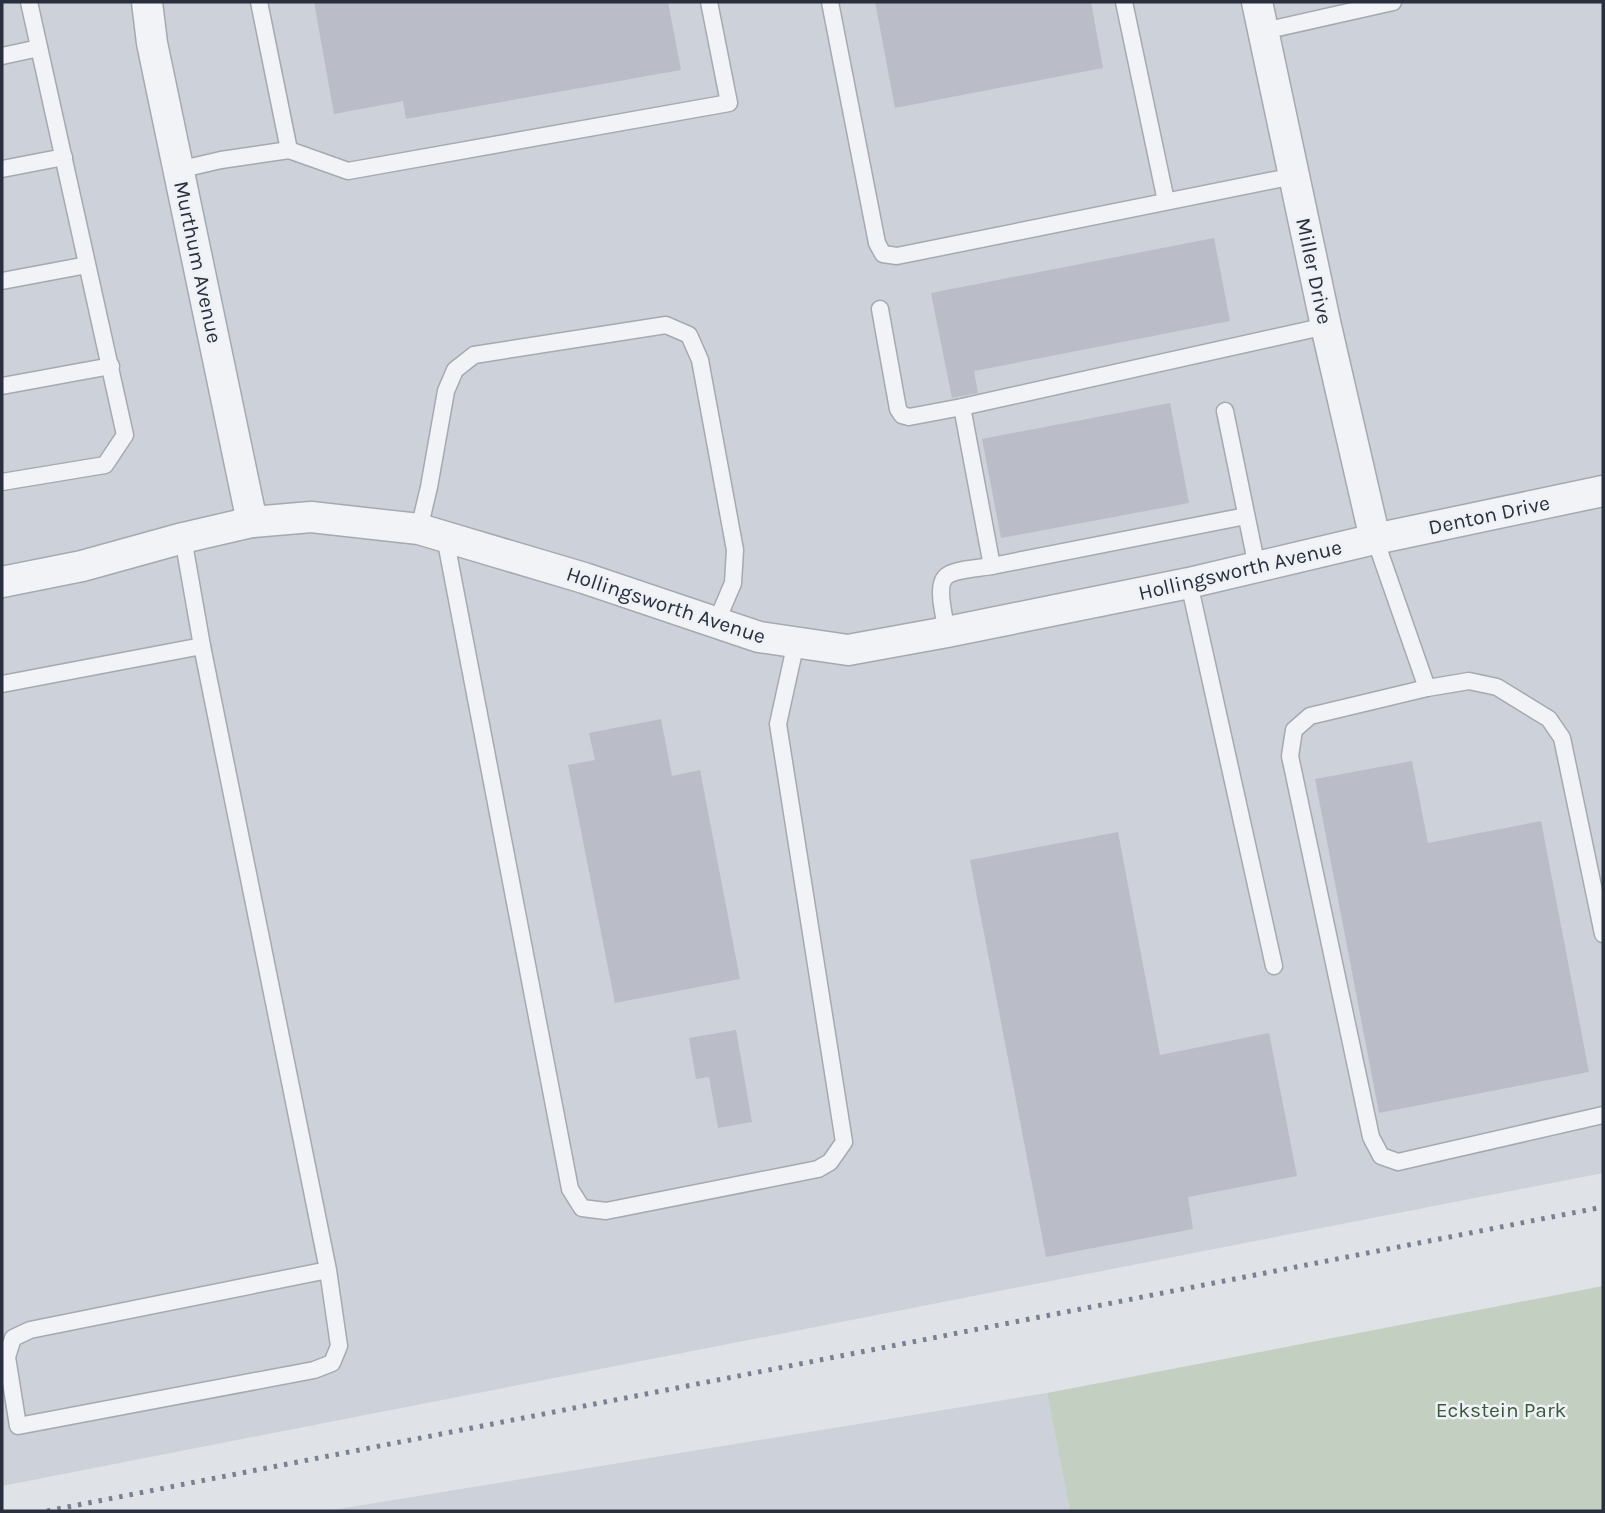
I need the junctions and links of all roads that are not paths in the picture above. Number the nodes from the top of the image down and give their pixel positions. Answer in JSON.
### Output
{"nodes":[{"id":1,"x":29,"y":2,"type":"edge"},
{"id":2,"x":147,"y":2,"type":"edge"},
{"id":3,"x":259,"y":2,"type":"edge"},
{"id":4,"x":709,"y":2,"type":"edge"},
{"id":5,"x":830,"y":2,"type":"edge"},
{"id":6,"x":1124,"y":2,"type":"edge"},
{"id":7,"x":1258,"y":2,"type":"edge"},
{"id":8,"x":1386,"y":3,"type":"edge"},
{"id":9,"x":1264,"y":31,"type":"junction"},
{"id":10,"x":39,"y":48,"type":"junction"},
{"id":11,"x":2,"y":56,"type":"edge"},
{"id":12,"x":289,"y":150,"type":"junction"},
{"id":13,"x":64,"y":157,"type":"junction"},
{"id":14,"x":2,"y":169,"type":"edge"},
{"id":15,"x":178,"y":170,"type":"junction"},
{"id":16,"x":1294,"y":176,"type":"junction"},
{"id":17,"x":1166,"y":201,"type":"junction"},
{"id":18,"x":87,"y":265,"type":"junction"},
{"id":19,"x":2,"y":281,"type":"edge"},
{"id":20,"x":880,"y":309,"type":"dead end"},
{"id":21,"x":1325,"y":326,"type":"junction"},
{"id":22,"x":111,"y":366,"type":"junction"},
{"id":23,"x":2,"y":386,"type":"edge"},
{"id":24,"x":962,"y":407,"type":"junction"},
{"id":25,"x":1225,"y":411,"type":"dead end"},
{"id":26,"x":2,"y":482,"type":"edge"},
{"id":27,"x":1603,"y":491,"type":"edge"},
{"id":28,"x":1246,"y":516,"type":"junction"},
{"id":29,"x":252,"y":522,"type":"junction"},
{"id":30,"x":432,"y":533,"type":"junction"},
{"id":31,"x":183,"y":538,"type":"junction"},
{"id":32,"x":1375,"y":539,"type":"junction"},
{"id":33,"x":992,"y":566,"type":"junction"},
{"id":34,"x":1256,"y":567,"type":"junction"},
{"id":35,"x":2,"y":582,"type":"edge"},
{"id":36,"x":1189,"y":583,"type":"junction"},
{"id":37,"x":716,"y":623,"type":"junction"},
{"id":38,"x":947,"y":632,"type":"junction"},
{"id":39,"x":796,"y":642,"type":"junction"},
{"id":40,"x":202,"y":646,"type":"junction"},
{"id":41,"x":2,"y":684,"type":"edge"},
{"id":42,"x":1427,"y":688,"type":"junction"},
{"id":43,"x":1603,"y":934,"type":"edge"},
{"id":44,"x":1274,"y":966,"type":"dead end"},
{"id":45,"x":1603,"y":1115,"type":"edge"},
{"id":46,"x":328,"y":1270,"type":"junction"},
{"id":47,"x":10,"y":1427,"type":"edge"}],
"edges":[{"from":1,"to":10,"type":"lane"},
{"from":2,"to":15,"type":"street","name":"Murthum Avenue"},
{"from":3,"to":12,"type":"lane"},
{"from":4,"to":12,"type":"lane"},
{"from":5,"to":17,"type":"lane"},
{"from":6,"to":17,"type":"lane"},
{"from":7,"to":9,"type":"street","name":"Miller Drive"},
{"from":8,"to":9,"type":"lane"},
{"from":9,"to":16,"type":"street","name":"Miller Drive"},
{"from":10,"to":11,"type":"lane"},
{"from":10,"to":13,"type":"lane"},
{"from":12,"to":15,"type":"lane"},
{"from":13,"to":14,"type":"lane"},
{"from":13,"to":18,"type":"lane"},
{"from":15,"to":29,"type":"street","name":"Murthum Avenue"},
{"from":16,"to":17,"type":"lane"},
{"from":16,"to":21,"type":"street","name":"Miller Drive"},
{"from":18,"to":19,"type":"lane"},
{"from":18,"to":22,"type":"lane"},
{"from":20,"to":24,"type":"lane"},
{"from":21,"to":24,"type":"lane"},
{"from":21,"to":32,"type":"street","name":"Miller Drive"},
{"from":22,"to":23,"type":"lane"},
{"from":22,"to":26,"type":"lane"},
{"from":24,"to":33,"type":"lane"},
{"from":25,"to":28,"type":"lane"},
{"from":27,"to":32,"type":"street","name":"Denton Drive"},
{"from":28,"to":33,"type":"lane"},
{"from":28,"to":34,"type":"lane"},
{"from":29,"to":30,"type":"street","name":"Hollingsworth Avenue"},
{"from":29,"to":31,"type":"street","name":"Hollingsworth Avenue"},
{"from":30,"to":37,"type":"street","name":"Hollingsworth Avenue"},
{"from":30,"to":37,"type":"lane"},
{"from":30,"to":39,"type":"lane"},
{"from":31,"to":35,"type":"street","name":"Hollingsworth Avenue"},
{"from":31,"to":40,"type":"lane"},
{"from":32,"to":34,"type":"street","name":"Hollingsworth Avenue"},
{"from":32,"to":42,"type":"lane"},
{"from":33,"to":38,"type":"lane"},
{"from":34,"to":36,"type":"street","name":"Hollingsworth Avenue"},
{"from":36,"to":38,"type":"street","name":"Hollingsworth Avenue"},
{"from":36,"to":44,"type":"lane"},
{"from":37,"to":39,"type":"street","name":"Hollingsworth Avenue"},
{"from":38,"to":39,"type":"street","name":"Hollingsworth Avenue"},
{"from":40,"to":41,"type":"lane"},
{"from":40,"to":46,"type":"lane"},
{"from":42,"to":43,"type":"lane"},
{"from":42,"to":45,"type":"lane"},
{"from":46,"to":47,"type":"lane"},
{"from":46,"to":47,"type":"lane"}]}
